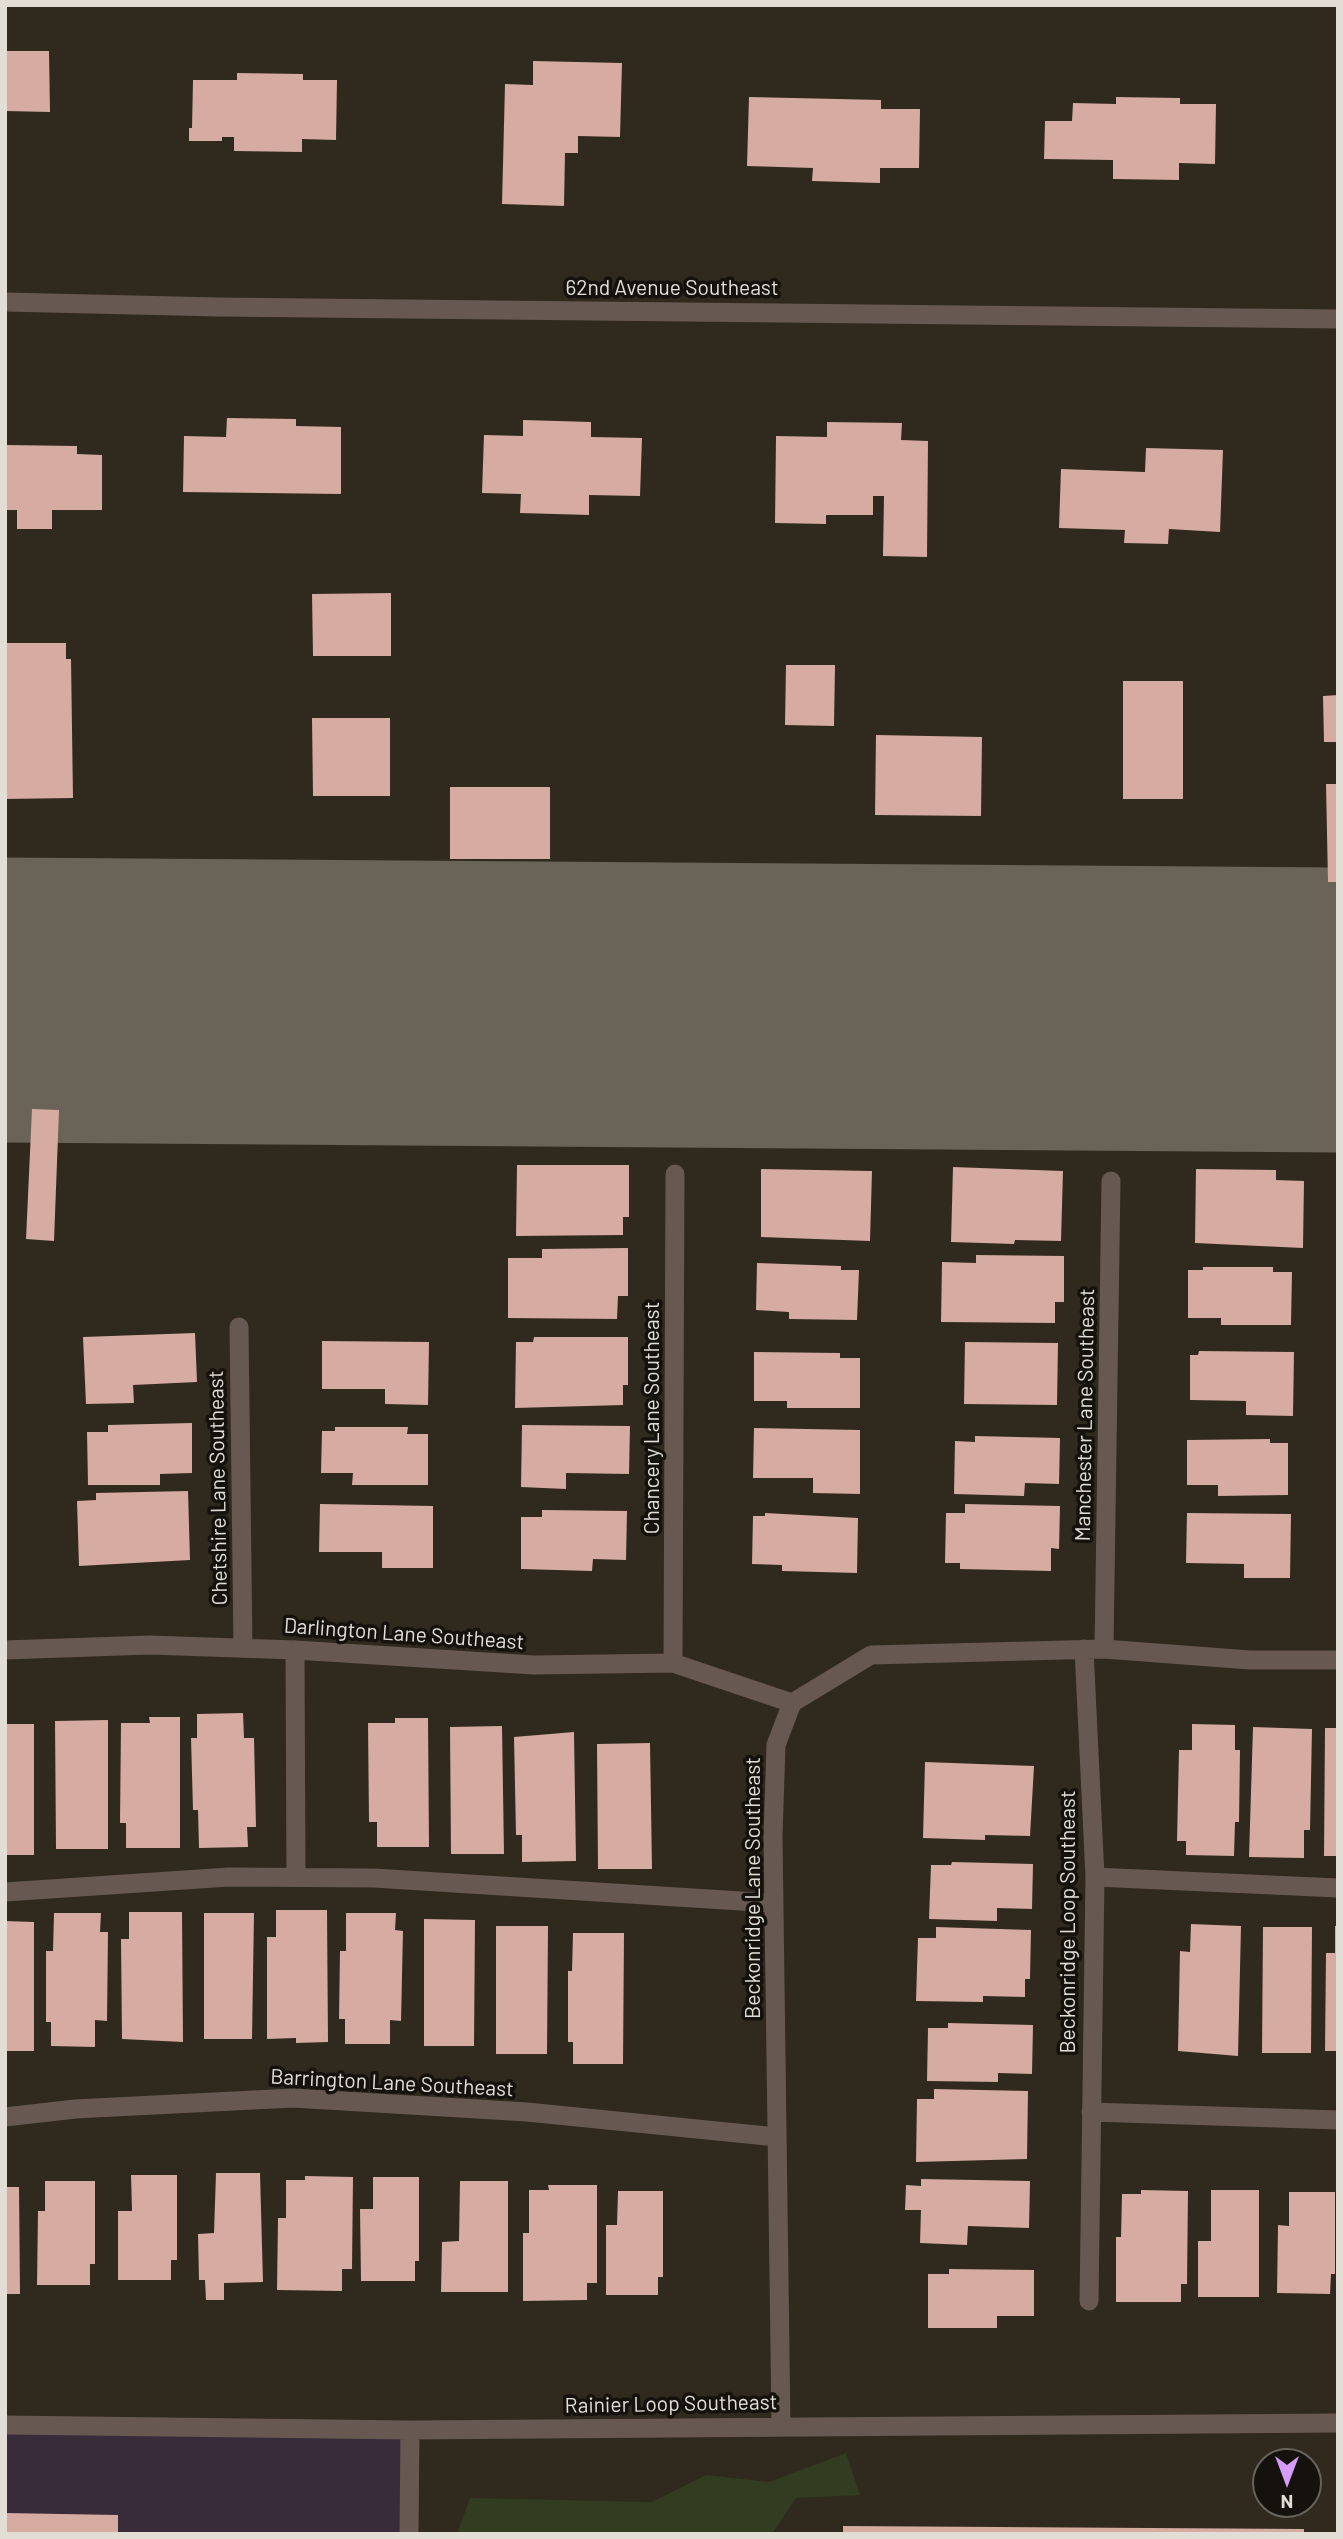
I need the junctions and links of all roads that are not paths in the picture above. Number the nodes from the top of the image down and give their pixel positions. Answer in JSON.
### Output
{"nodes":[{"id":1,"x":5,"y":302,"type":"edge"},
{"id":2,"x":1338,"y":319,"type":"edge"},
{"id":3,"x":675,"y":1174,"type":"dead end"},
{"id":4,"x":1111,"y":1181,"type":"dead end"},
{"id":5,"x":239,"y":1327,"type":"dead end"},
{"id":6,"x":243,"y":1648,"type":"junction"},
{"id":7,"x":1094,"y":1649,"type":"junction"},
{"id":8,"x":5,"y":1650,"type":"edge"},
{"id":9,"x":295,"y":1650,"type":"junction"},
{"id":10,"x":1338,"y":1660,"type":"edge"},
{"id":11,"x":673,"y":1663,"type":"junction"},
{"id":12,"x":792,"y":1703,"type":"junction"},
{"id":13,"x":296,"y":1877,"type":"junction"},
{"id":14,"x":1095,"y":1877,"type":"junction"},
{"id":15,"x":1338,"y":1888,"type":"edge"},
{"id":16,"x":5,"y":1892,"type":"edge"},
{"id":17,"x":773,"y":1903,"type":"junction"},
{"id":18,"x":1091,"y":2112,"type":"junction"},
{"id":19,"x":5,"y":2118,"type":"edge"},
{"id":20,"x":1338,"y":2120,"type":"edge"},
{"id":21,"x":777,"y":2137,"type":"junction"},
{"id":22,"x":1089,"y":2301,"type":"dead end"},
{"id":23,"x":1338,"y":2423,"type":"edge"},
{"id":24,"x":5,"y":2425,"type":"edge"},
{"id":25,"x":781,"y":2426,"type":"junction"},
{"id":26,"x":410,"y":2430,"type":"junction"},
{"id":27,"x":409,"y":2534,"type":"edge"}],
"edges":[{"from":1,"to":2,"type":"street","name":"62nd Avenue Southeast"},
{"from":3,"to":11,"type":"street","name":"Chancery Lane Southeast"},
{"from":4,"to":7,"type":"street","name":"Manchester Lane Southeast"},
{"from":5,"to":6,"type":"street","name":"Chetshire Lane Southeast"},
{"from":6,"to":8,"type":"street","name":"Darlington Lane Southeast"},
{"from":6,"to":9,"type":"street","name":"Darlington Lane Southeast"},
{"from":7,"to":10,"type":"street"},
{"from":7,"to":12,"type":"street"},
{"from":7,"to":14,"type":"street","name":"Beckonridge Loop Southeast"},
{"from":9,"to":11,"type":"street","name":"Darlington Lane Southeast"},
{"from":9,"to":13,"type":"street"},
{"from":11,"to":12,"type":"street","name":"Darlington Lane Southeast"},
{"from":12,"to":17,"type":"street","name":"Beckonridge Lane Southeast"},
{"from":13,"to":16,"type":"street"},
{"from":13,"to":17,"type":"street"},
{"from":14,"to":15,"type":"street"},
{"from":14,"to":18,"type":"street","name":"Beckonridge Loop Southeast"},
{"from":17,"to":21,"type":"street","name":"Beckonridge Lane Southeast"},
{"from":18,"to":20,"type":"street"},
{"from":18,"to":22,"type":"street","name":"Beckonridge Loop Southeast"},
{"from":19,"to":21,"type":"street","name":"Barrington Lane Southeast"},
{"from":21,"to":25,"type":"street","name":"Beckonridge Lane Southeast"},
{"from":23,"to":25,"type":"street","name":"Rainier Loop Southeast"},
{"from":24,"to":26,"type":"street","name":"Rainier Loop Southeast"},
{"from":25,"to":26,"type":"street","name":"Rainier Loop Southeast"},
{"from":26,"to":27,"type":"street"}]}
